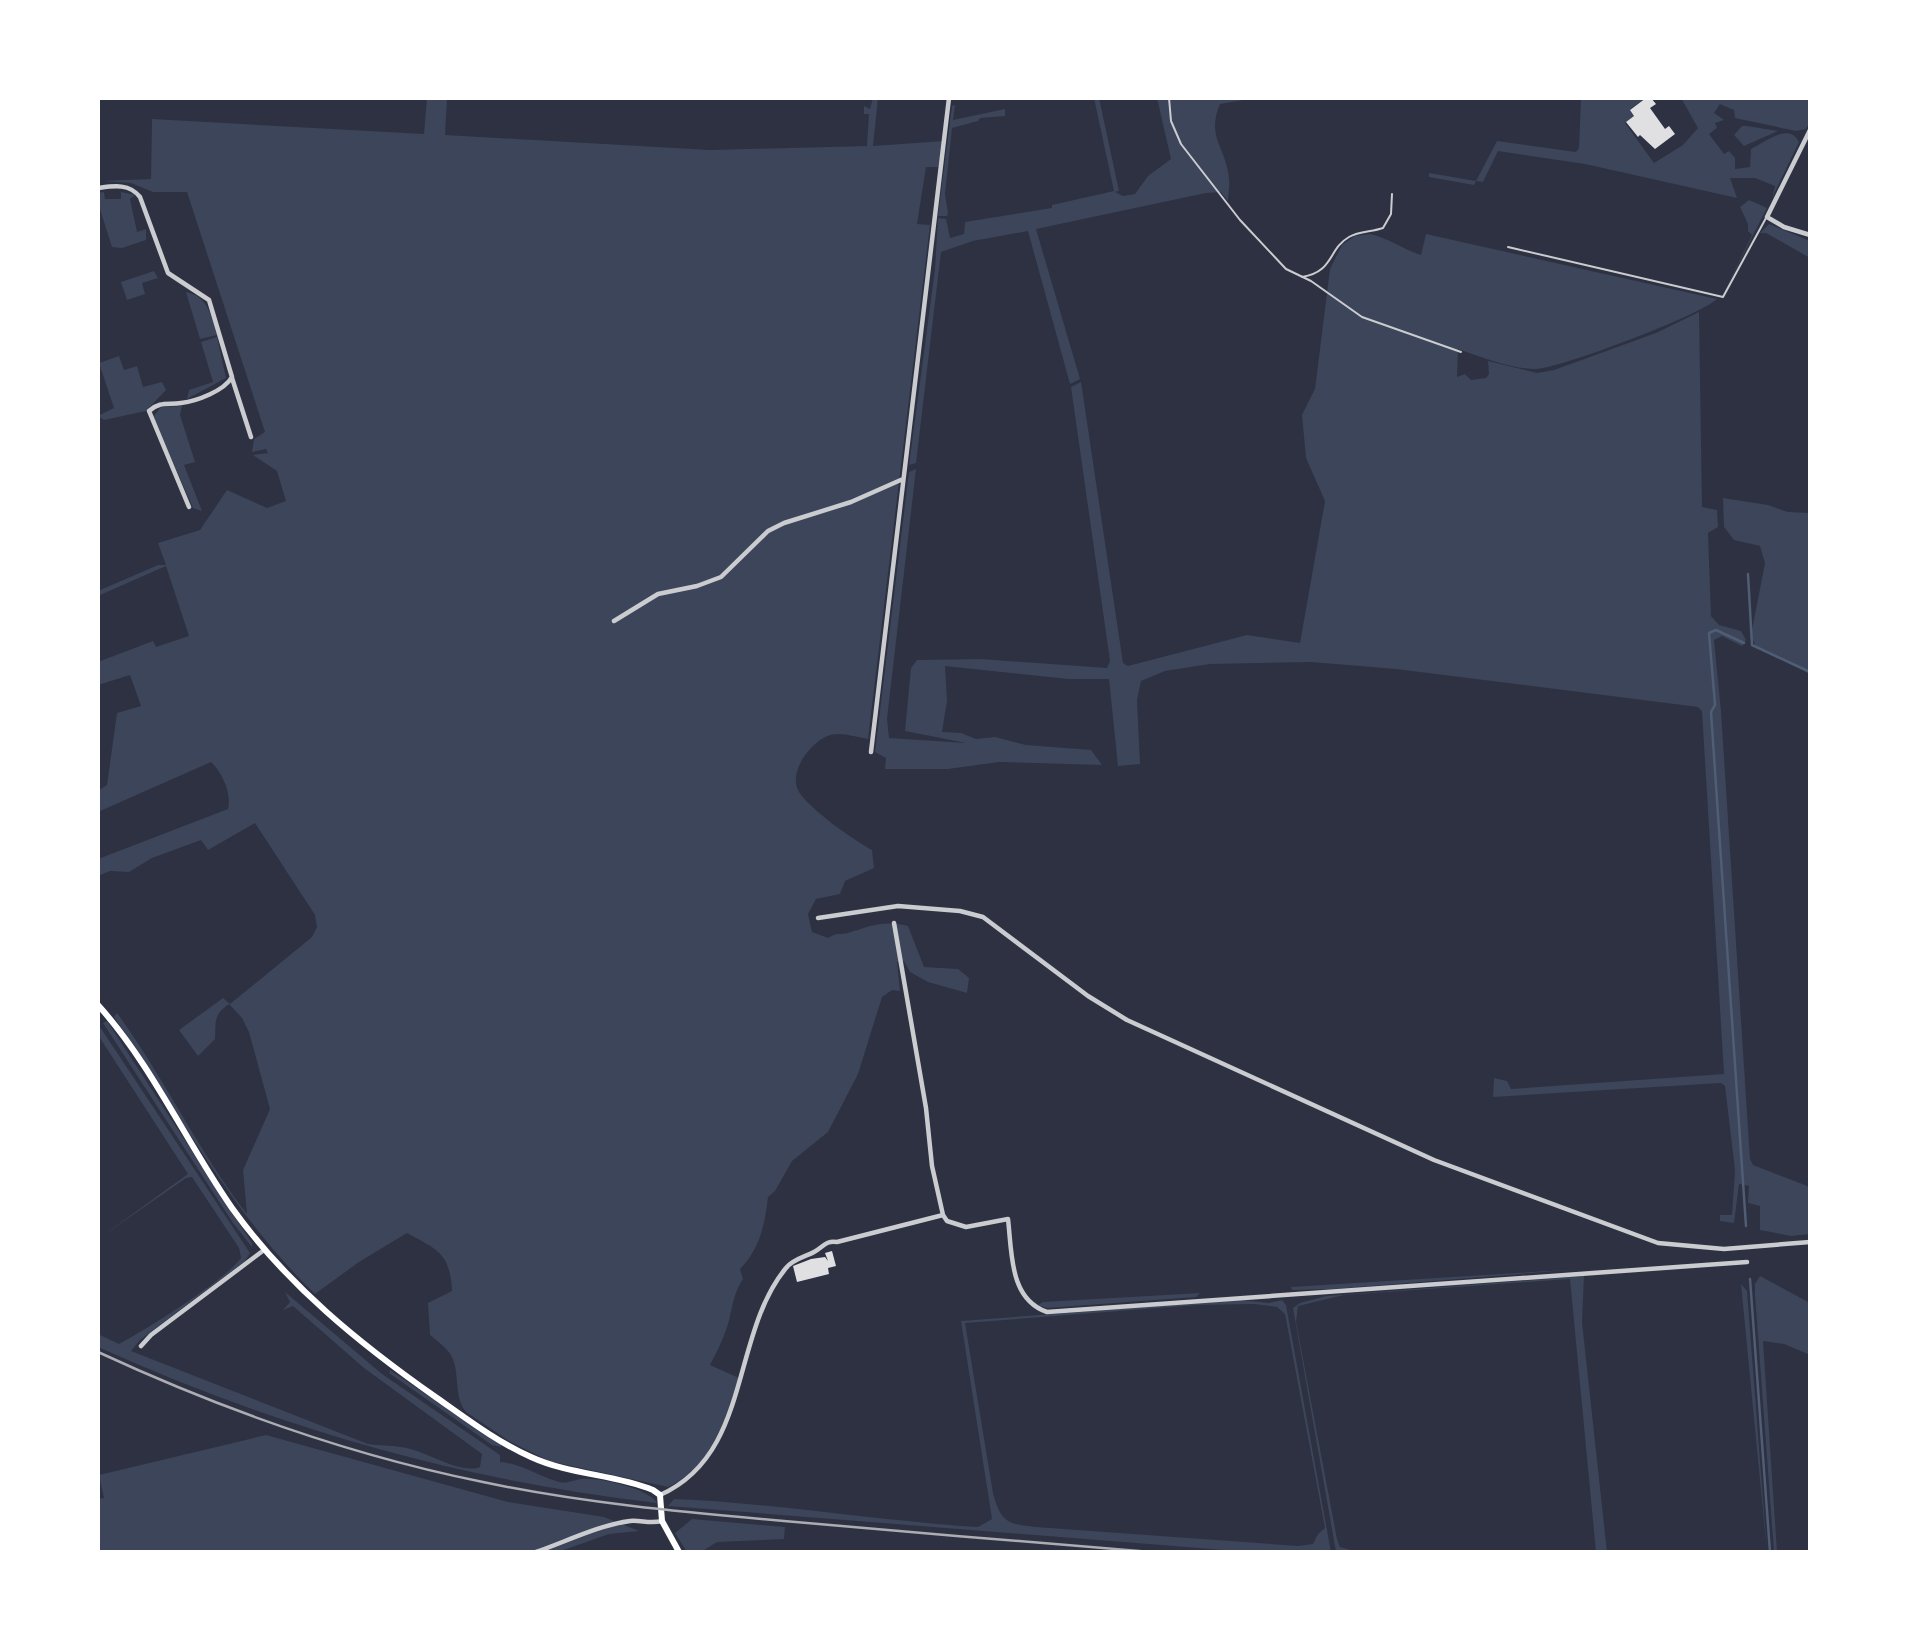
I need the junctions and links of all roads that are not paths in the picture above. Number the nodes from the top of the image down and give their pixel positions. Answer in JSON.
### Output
{"nodes":[{"id":1,"x":949,"y":98,"type":"edge"},
{"id":2,"x":1169,"y":98,"type":"edge"},
{"id":3,"x":1810,"y":130,"type":"edge"},
{"id":4,"x":98,"y":188,"type":"edge"},
{"id":5,"x":1392,"y":194,"type":"dead end"},
{"id":6,"x":1767,"y":217,"type":"junction"},
{"id":7,"x":1810,"y":235,"type":"edge"},
{"id":8,"x":1508,"y":247,"type":"dead end"},
{"id":9,"x":1301,"y":277,"type":"junction"},
{"id":10,"x":1461,"y":352,"type":"dead end"},
{"id":11,"x":232,"y":377,"type":"junction"},
{"id":12,"x":251,"y":438,"type":"dead end"},
{"id":13,"x":904,"y":478,"type":"junction"},
{"id":14,"x":189,"y":507,"type":"dead end"},
{"id":15,"x":614,"y":621,"type":"dead end"},
{"id":16,"x":871,"y":752,"type":"dead end"},
{"id":17,"x":818,"y":918,"type":"dead end"},
{"id":18,"x":894,"y":923,"type":"dead end"},
{"id":19,"x":98,"y":1005,"type":"edge"},
{"id":20,"x":943,"y":1215,"type":"junction"},
{"id":21,"x":1810,"y":1242,"type":"edge"},
{"id":22,"x":264,"y":1250,"type":"junction"},
{"id":23,"x":1747,"y":1262,"type":"dead end"},
{"id":24,"x":141,"y":1346,"type":"dead end"},
{"id":25,"x":660,"y":1495,"type":"junction"},
{"id":26,"x":662,"y":1518,"type":"junction"},
{"id":27,"x":536,"y":1552,"type":"edge"},
{"id":28,"x":679,"y":1552,"type":"edge"}],
"edges":[{"from":1,"to":13,"type":"street"},
{"from":2,"to":9,"type":"lane"},
{"from":3,"to":6,"type":"street"},
{"from":4,"to":11,"type":"street"},
{"from":5,"to":9,"type":"lane"},
{"from":6,"to":7,"type":"street"},
{"from":6,"to":8,"type":"lane"},
{"from":9,"to":10,"type":"lane"},
{"from":11,"to":12,"type":"street"},
{"from":11,"to":14,"type":"street"},
{"from":13,"to":15,"type":"street"},
{"from":13,"to":16,"type":"street"},
{"from":17,"to":21,"type":"street"},
{"from":18,"to":20,"type":"street"},
{"from":19,"to":22,"type":"main road"},
{"from":20,"to":23,"type":"street"},
{"from":20,"to":25,"type":"street"},
{"from":22,"to":24,"type":"street"},
{"from":22,"to":25,"type":"main road"},
{"from":25,"to":26,"type":"main road"},
{"from":26,"to":27,"type":"street"},
{"from":26,"to":28,"type":"main road"}]}
